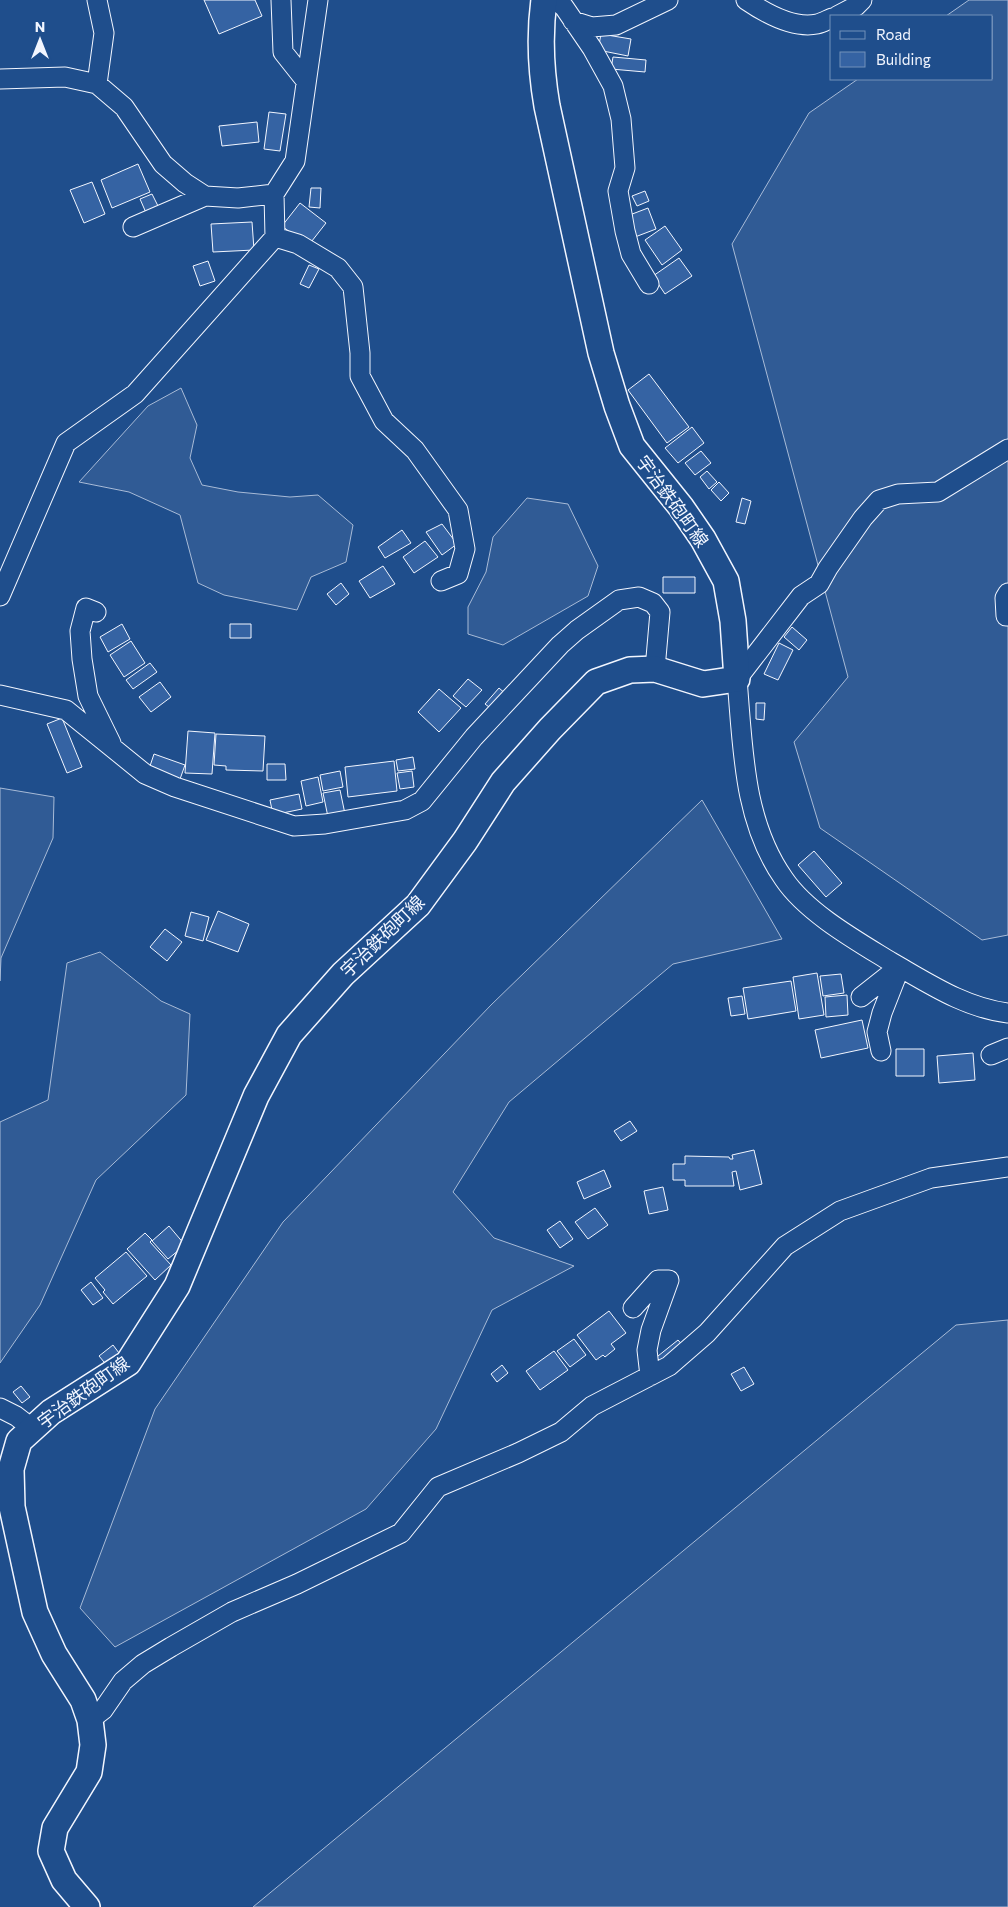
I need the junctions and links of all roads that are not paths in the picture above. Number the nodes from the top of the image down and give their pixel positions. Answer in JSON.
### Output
{"nodes":[{"id":1,"x":97,"y":0,"type":"edge"},
{"id":2,"x":281,"y":0,"type":"edge"},
{"id":3,"x":318,"y":0,"type":"edge"},
{"id":4,"x":544,"y":0,"type":"edge"},
{"id":5,"x":556,"y":0,"type":"edge"},
{"id":6,"x":668,"y":0,"type":"edge"},
{"id":7,"x":746,"y":0,"type":"edge"},
{"id":8,"x":862,"y":0,"type":"edge"},
{"id":9,"x":839,"y":15,"type":"edge"},
{"id":10,"x":830,"y":19,"type":"edge"},
{"id":11,"x":573,"y":21,"type":"junction"},
{"id":12,"x":4,"y":79,"type":"edge"},
{"id":13,"x":306,"y":81,"type":"junction"},
{"id":14,"x":97,"y":84,"type":"junction"},
{"id":15,"x":0,"y":96,"type":"edge"},
{"id":16,"x":274,"y":194,"type":"junction"},
{"id":17,"x":205,"y":196,"type":"junction"},
{"id":18,"x":133,"y":227,"type":"dead end"},
{"id":19,"x":275,"y":237,"type":"junction"},
{"id":20,"x":649,"y":284,"type":"dead end"},
{"id":21,"x":1008,"y":449,"type":"edge"},
{"id":22,"x":441,"y":581,"type":"dead end"},
{"id":23,"x":1008,"y":593,"type":"edge"},
{"id":24,"x":0,"y":596,"type":"edge"},
{"id":25,"x":96,"y":612,"type":"dead end"},
{"id":26,"x":1008,"y":616,"type":"edge"},
{"id":27,"x":655,"y":668,"type":"junction"},
{"id":28,"x":737,"y":679,"type":"junction"},
{"id":29,"x":0,"y":695,"type":"edge"},
{"id":30,"x":113,"y":749,"type":"junction"},
{"id":31,"x":900,"y":967,"type":"junction"},
{"id":32,"x":861,"y":997,"type":"dead end"},
{"id":33,"x":1008,"y":1013,"type":"edge"},
{"id":34,"x":1008,"y":1048,"type":"edge"},
{"id":35,"x":880,"y":1051,"type":"dead end"},
{"id":36,"x":991,"y":1055,"type":"dead end"},
{"id":37,"x":1008,"y":1167,"type":"edge"},
{"id":38,"x":633,"y":1308,"type":"dead end"},
{"id":39,"x":650,"y":1376,"type":"junction"},
{"id":40,"x":0,"y":1408,"type":"edge"},
{"id":41,"x":33,"y":1429,"type":"junction"},
{"id":42,"x":90,"y":1720,"type":"junction"},
{"id":43,"x":87,"y":1907,"type":"edge"}],
"edges":[{"from":1,"to":14,"type":"street"},
{"from":2,"to":13,"type":"street"},
{"from":3,"to":13,"type":"street"},
{"from":4,"to":28,"type":"main road","name":"宇治鉄砲町線"},
{"from":5,"to":11,"type":"street"},
{"from":6,"to":11,"type":"street"},
{"from":7,"to":10,"type":"street"},
{"from":8,"to":9,"type":"street"},
{"from":11,"to":20,"type":"street"},
{"from":12,"to":14,"type":"street"},
{"from":12,"to":15,"type":"street"},
{"from":13,"to":16,"type":"street"},
{"from":14,"to":17,"type":"street"},
{"from":16,"to":17,"type":"street"},
{"from":16,"to":19,"type":"street"},
{"from":17,"to":18,"type":"street"},
{"from":19,"to":22,"type":"street"},
{"from":19,"to":24,"type":"street"},
{"from":21,"to":28,"type":"street"},
{"from":23,"to":26,"type":"street"},
{"from":25,"to":30,"type":"street"},
{"from":27,"to":28,"type":"main road","name":"宇治鉄砲町線"},
{"from":27,"to":30,"type":"street"},
{"from":27,"to":41,"type":"main road","name":"宇治鉄砲町線"},
{"from":28,"to":31,"type":"street"},
{"from":29,"to":30,"type":"street"},
{"from":31,"to":32,"type":"street"},
{"from":31,"to":33,"type":"street"},
{"from":31,"to":35,"type":"street"},
{"from":34,"to":36,"type":"street"},
{"from":37,"to":39,"type":"street"},
{"from":38,"to":39,"type":"street"},
{"from":39,"to":42,"type":"street"},
{"from":40,"to":41,"type":"street"},
{"from":41,"to":42,"type":"main road","name":"宇治鉄砲町線"},
{"from":42,"to":43,"type":"main road","name":"宇治鉄砲町線"}]}
